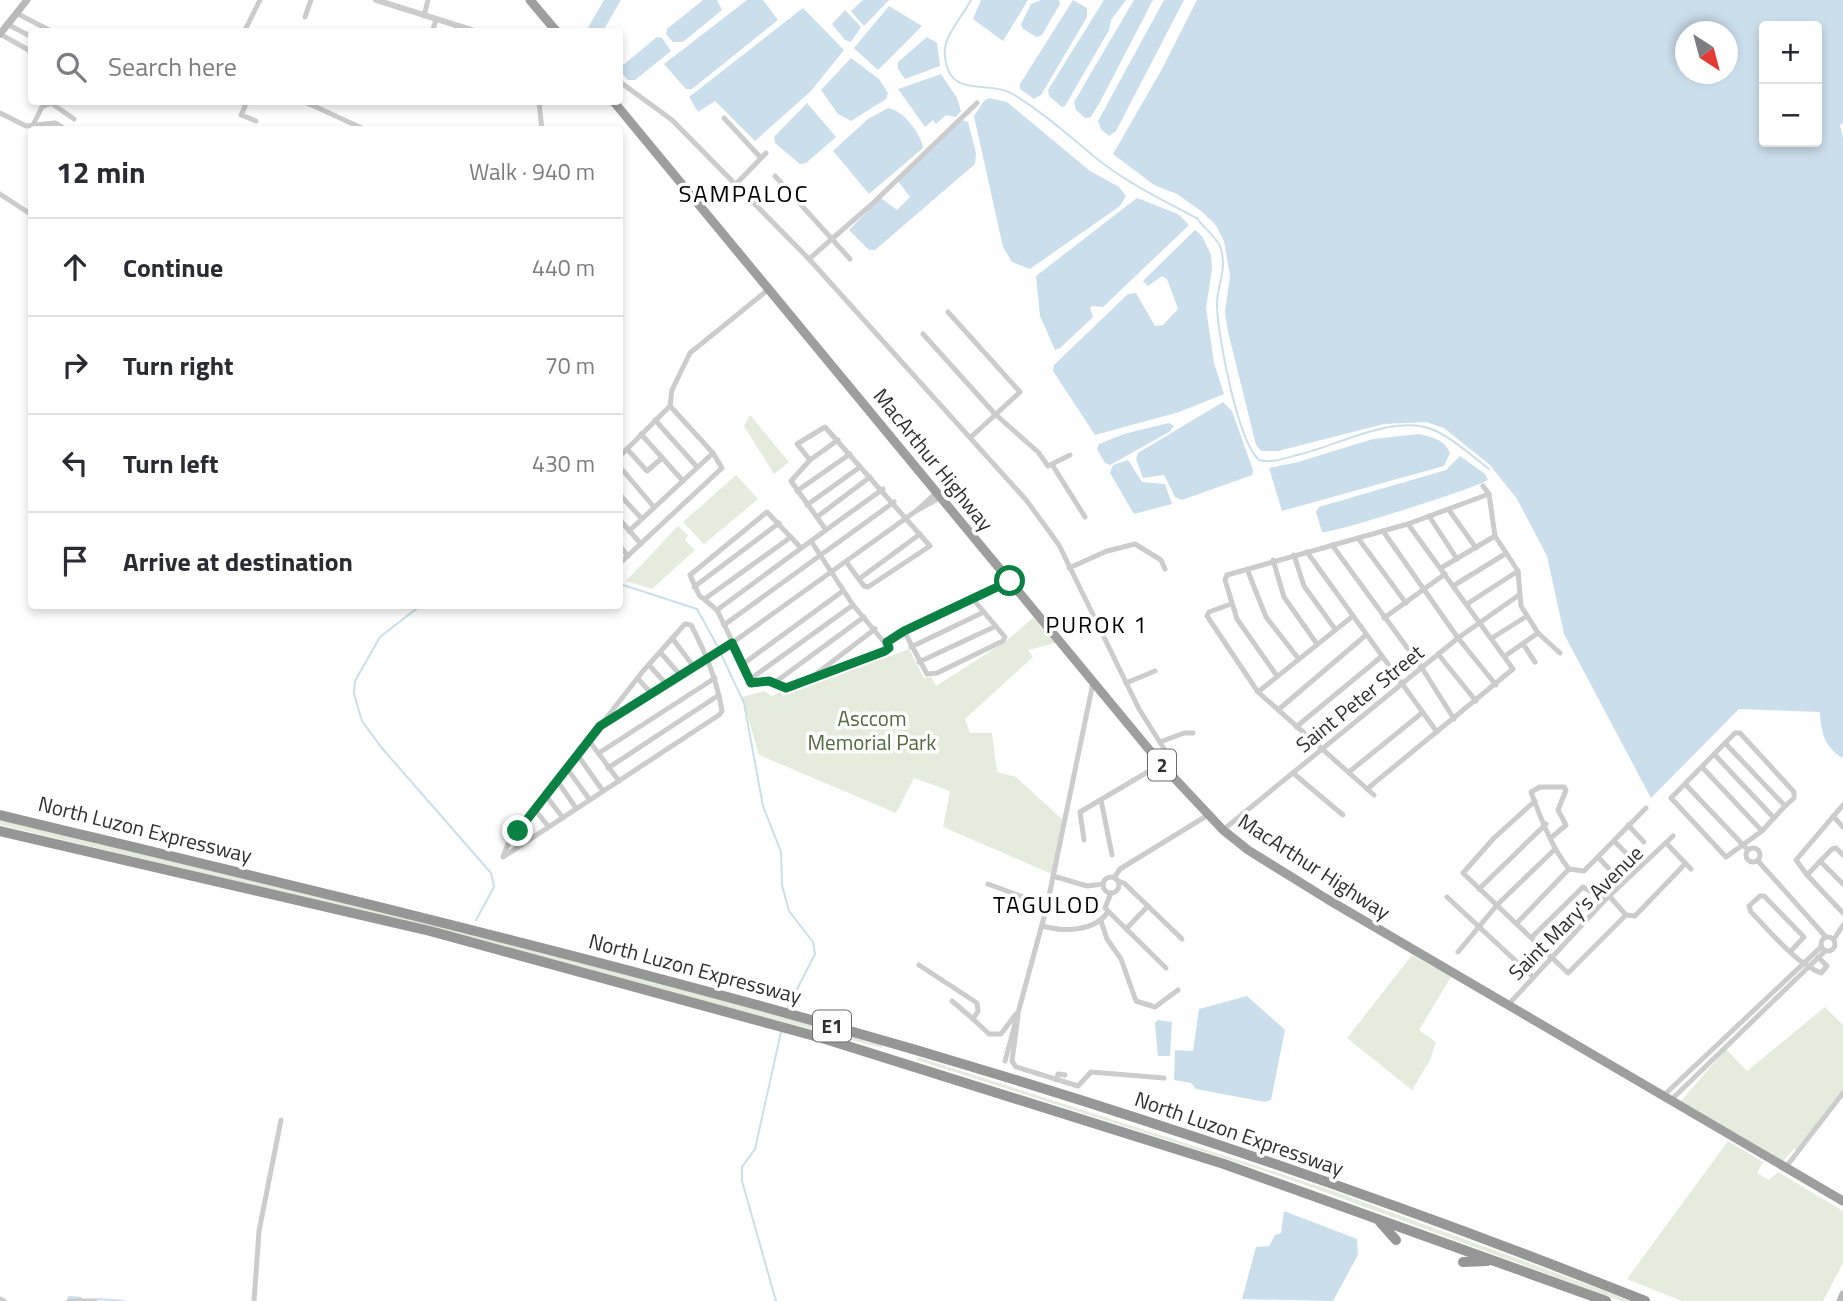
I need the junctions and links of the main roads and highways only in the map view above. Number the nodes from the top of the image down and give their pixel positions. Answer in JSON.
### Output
{"nodes":[{"id":1,"x":27,"y":0,"type":"edge"},
{"id":2,"x":530,"y":0,"type":"edge"},
{"id":3,"x":554,"y":28,"type":"edge"},
{"id":4,"x":0,"y":34,"type":"edge"},
{"id":5,"x":616,"y":105,"type":"edge"},
{"id":6,"x":0,"y":815,"type":"edge"},
{"id":7,"x":0,"y":831,"type":"edge"},
{"id":8,"x":1843,"y":1201,"type":"edge"},
{"id":9,"x":1341,"y":1204,"type":"junction"},
{"id":10,"x":1396,"y":1240,"type":"dead end"},
{"id":11,"x":1463,"y":1262,"type":"dead end"},
{"id":12,"x":1516,"y":1267,"type":"junction"},
{"id":13,"x":1843,"y":1294,"type":"edge"},
{"id":14,"x":1606,"y":1301,"type":"edge"},
{"id":15,"x":1645,"y":1301,"type":"edge"},
{"id":16,"x":1840,"y":1301,"type":"edge"}],
"edges":[{"from":1,"to":4,"type":"main road"},
{"from":2,"to":3,"type":"highway"},
{"from":5,"to":8,"type":"highway","name":"MacArthur Highway","number":"2"},
{"from":6,"to":15,"type":"highway","name":"North Luzon Expressway","number":"E1"},
{"from":7,"to":9,"type":"highway","name":"North Luzon Expressway","number":"E1"},
{"from":9,"to":10,"type":"highway"},
{"from":9,"to":12,"type":"highway","name":"North Luzon Expressway","number":"E1"},
{"from":11,"to":12,"type":"highway"},
{"from":12,"to":14,"type":"highway","name":"North Luzon Expressway","number":"E1"},
{"from":13,"to":16,"type":"main road"}]}
